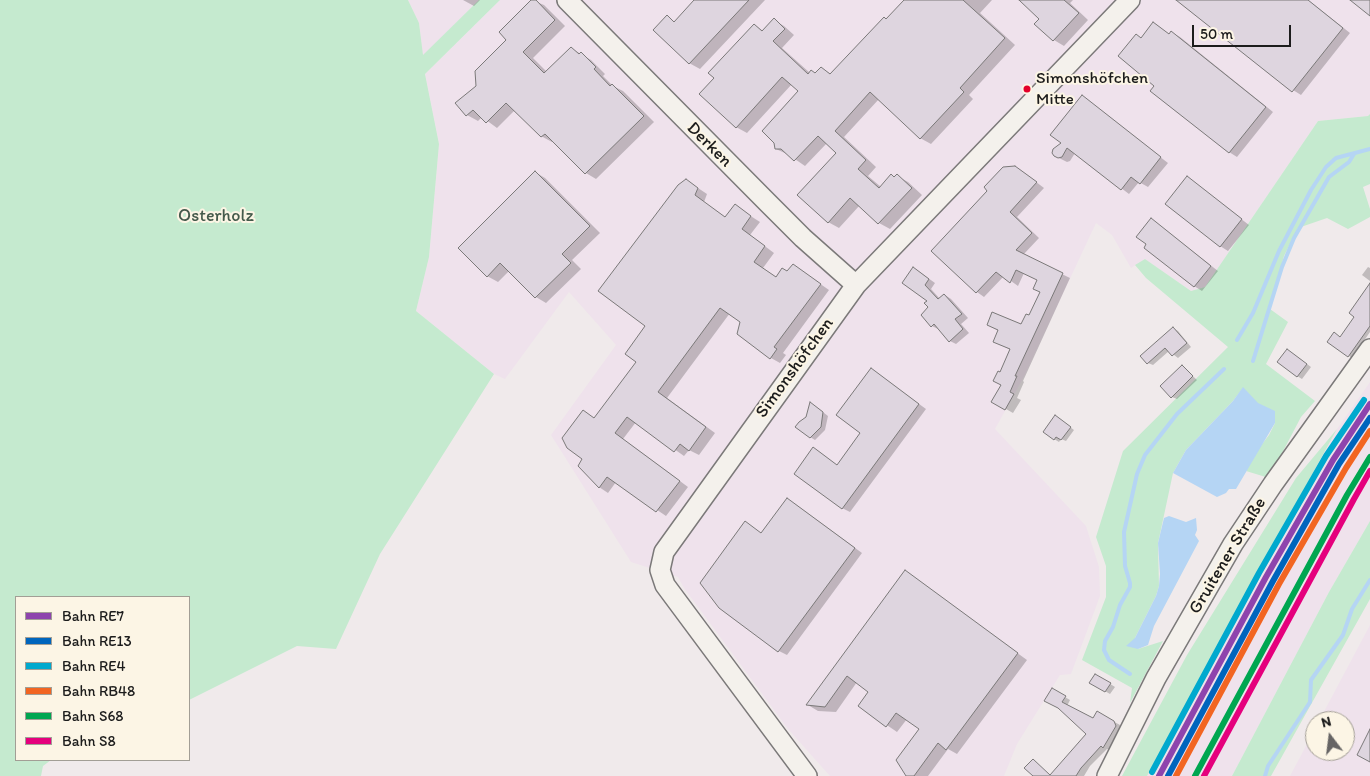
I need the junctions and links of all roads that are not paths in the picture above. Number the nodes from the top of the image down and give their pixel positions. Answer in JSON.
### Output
{"nodes":[{"id":1,"x":567,"y":0,"type":"edge"},
{"id":2,"x":1130,"y":0,"type":"edge"},
{"id":3,"x":856,"y":285,"type":"junction"},
{"id":4,"x":1370,"y":349,"type":"edge"},
{"id":5,"x":807,"y":776,"type":"edge"},
{"id":6,"x":1106,"y":776,"type":"edge"}],
"edges":[{"from":1,"to":3,"type":"street","name":"Derken"},
{"from":2,"to":3,"type":"street","name":"Simonshöfchen"},
{"from":3,"to":5,"type":"street","name":"Simonshöfchen"},
{"from":4,"to":6,"type":"street","name":"Gruitener Straße"}]}
